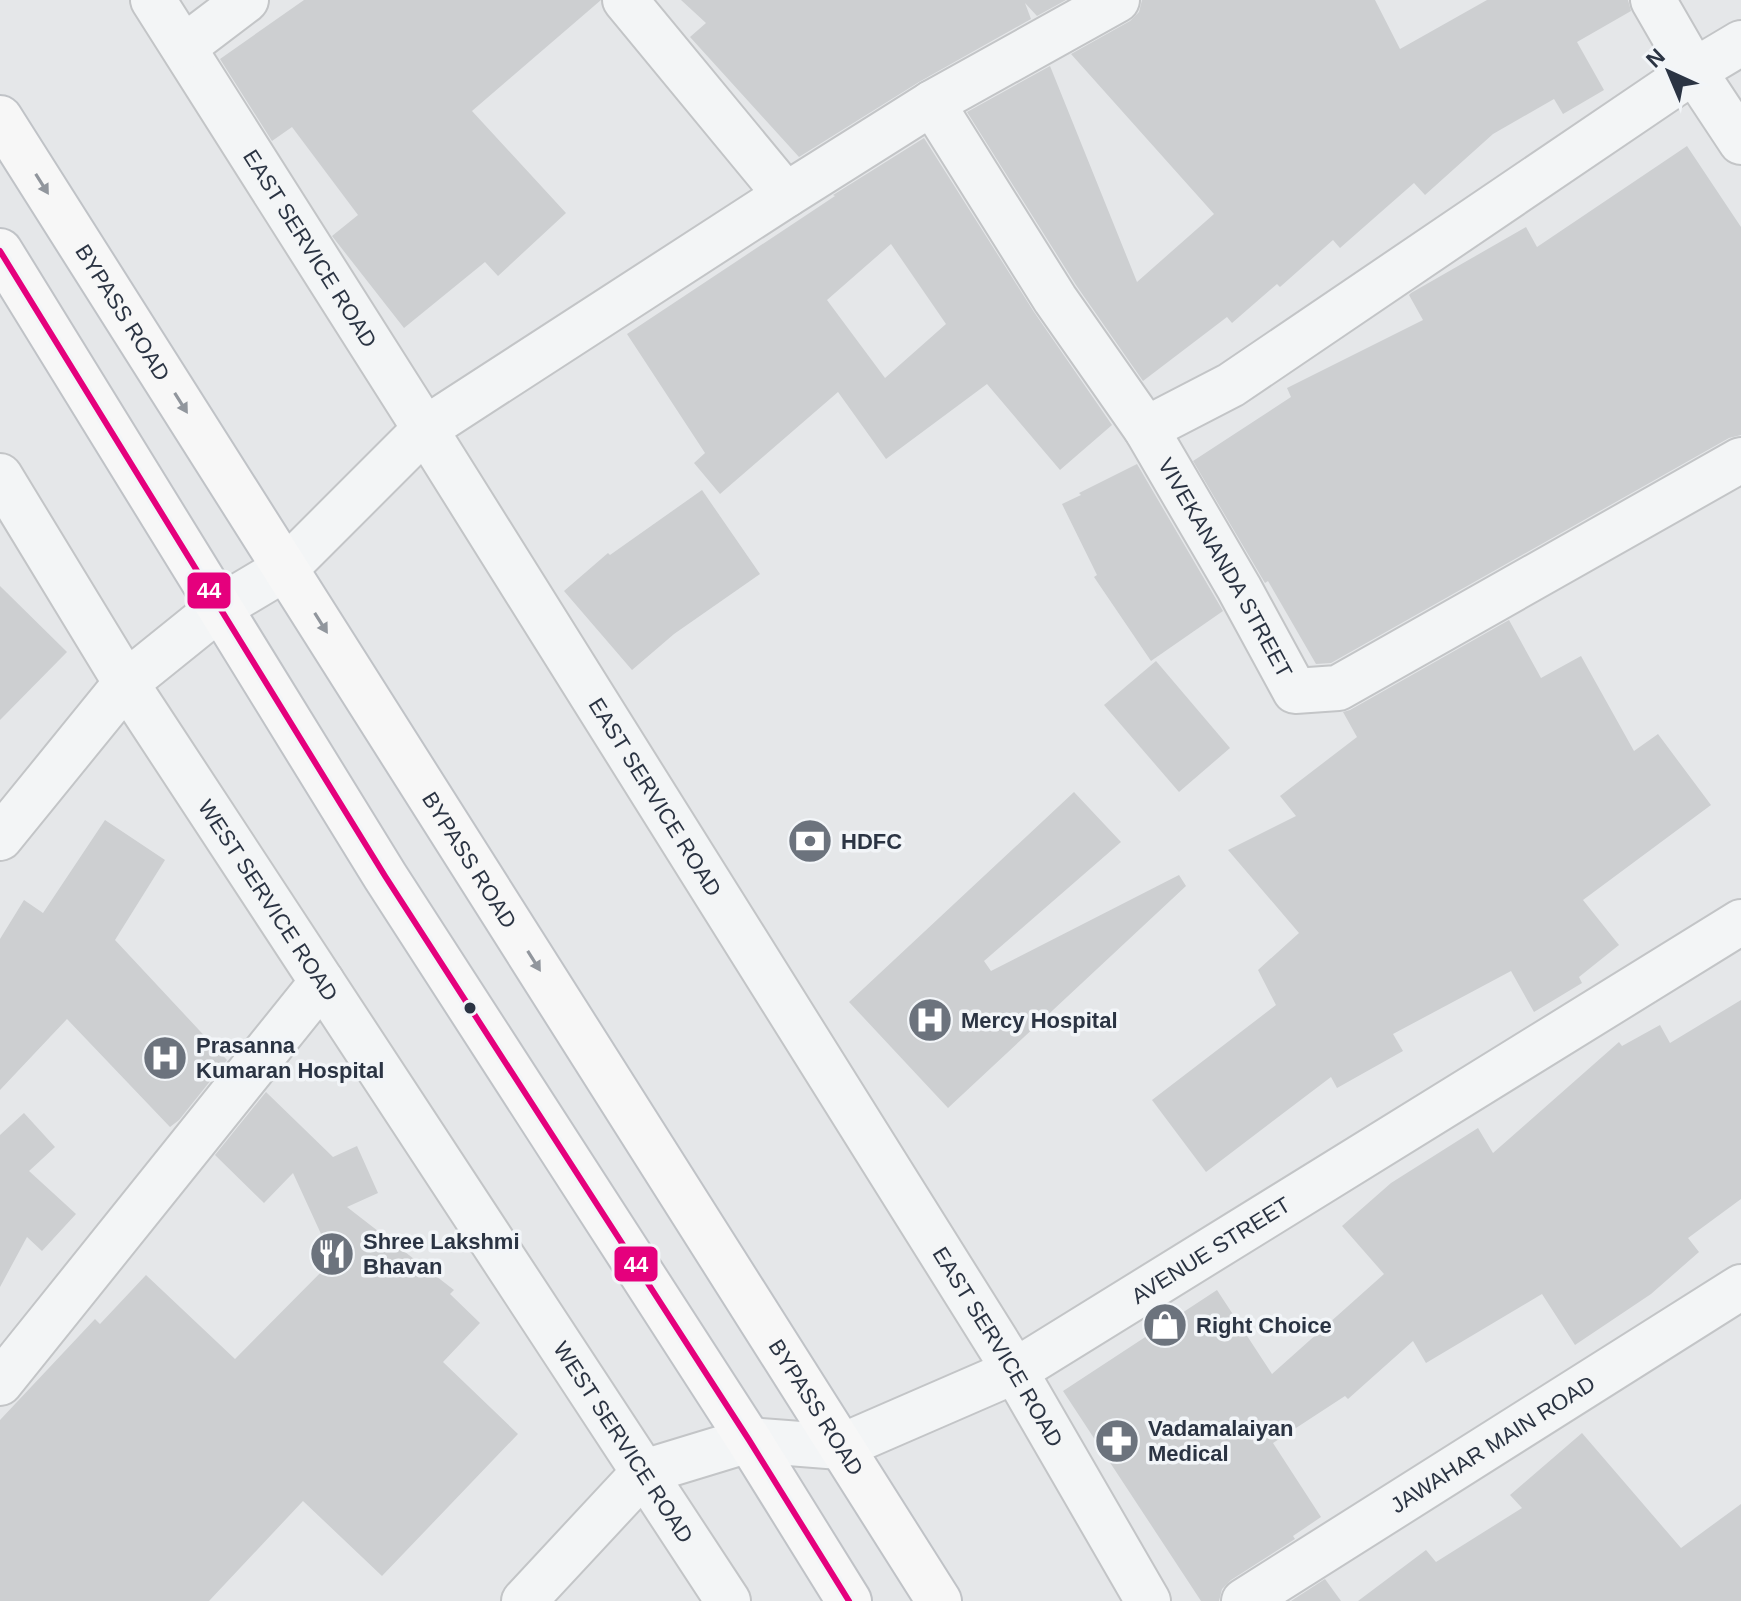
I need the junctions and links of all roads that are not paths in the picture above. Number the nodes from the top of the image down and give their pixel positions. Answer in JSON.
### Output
{"nodes":[{"id":1,"x":153,"y":0,"type":"edge"},
{"id":2,"x":246,"y":0,"type":"edge"},
{"id":3,"x":625,"y":0,"type":"edge"},
{"id":4,"x":1117,"y":0,"type":"edge"},
{"id":5,"x":1653,"y":0,"type":"edge"},
{"id":6,"x":1741,"y":43,"type":"edge"},
{"id":7,"x":184,"y":47,"type":"junction"},
{"id":8,"x":1694,"y":71,"type":"junction"},
{"id":9,"x":932,"y":103,"type":"junction"},
{"id":10,"x":0,"y":118,"type":"edge"},
{"id":11,"x":1741,"y":142,"type":"edge"},
{"id":12,"x":786,"y":195,"type":"junction"},
{"id":13,"x":0,"y":251,"type":"edge"},
{"id":14,"x":425,"y":429,"type":"junction"},
{"id":15,"x":1146,"y":429,"type":"junction"},
{"id":16,"x":1741,"y":460,"type":"edge"},
{"id":17,"x":0,"y":476,"type":"edge"},
{"id":18,"x":286,"y":568,"type":"junction"},
{"id":19,"x":219,"y":608,"type":"junction"},
{"id":20,"x":126,"y":683,"type":"junction"},
{"id":21,"x":0,"y":838,"type":"edge"},
{"id":22,"x":1741,"y":922,"type":"edge"},
{"id":23,"x":322,"y":982,"type":"junction"},
{"id":24,"x":1741,"y":1287,"type":"edge"},
{"id":25,"x":1015,"y":1371,"type":"junction"},
{"id":26,"x":0,"y":1383,"type":"edge"},
{"id":27,"x":749,"y":1440,"type":"junction"},
{"id":28,"x":840,"y":1447,"type":"junction"},
{"id":29,"x":644,"y":1472,"type":"junction"},
{"id":30,"x":524,"y":1601,"type":"edge"},
{"id":31,"x":728,"y":1601,"type":"edge"},
{"id":32,"x":849,"y":1601,"type":"edge"},
{"id":33,"x":939,"y":1601,"type":"edge"},
{"id":34,"x":1148,"y":1601,"type":"edge"},
{"id":35,"x":1244,"y":1601,"type":"edge"}],
"edges":[{"from":1,"to":7,"type":"street","name":"EAST SERVICE ROAD"},
{"from":2,"to":7,"type":"street"},
{"from":3,"to":12,"type":"street"},
{"from":4,"to":9,"type":"street"},
{"from":5,"to":8,"type":"street"},
{"from":6,"to":8,"type":"street"},
{"from":7,"to":14,"type":"street","name":"EAST SERVICE ROAD"},
{"from":8,"to":11,"type":"street"},
{"from":8,"to":15,"type":"street"},
{"from":9,"to":12,"type":"street"},
{"from":9,"to":15,"type":"street","name":"VIVEKANANDA STREET"},
{"from":10,"to":18,"type":"main road","name":"BYPASS ROAD","one_way":true},
{"from":12,"to":14,"type":"street"},
{"from":13,"to":19,"type":"main road"},
{"from":14,"to":18,"type":"street"},
{"from":14,"to":25,"type":"street","name":"EAST SERVICE ROAD"},
{"from":15,"to":16,"type":"street","name":"VIVEKANANDA STREET"},
{"from":17,"to":20,"type":"street","name":"WEST SERVICE ROAD"},
{"from":18,"to":19,"type":"street"},
{"from":18,"to":28,"type":"main road","name":"BYPASS ROAD","one_way":true},
{"from":19,"to":20,"type":"street"},
{"from":19,"to":27,"type":"main road"},
{"from":20,"to":21,"type":"street"},
{"from":20,"to":23,"type":"street","name":"WEST SERVICE ROAD"},
{"from":22,"to":25,"type":"street","name":"AVENUE STREET"},
{"from":23,"to":26,"type":"street"},
{"from":23,"to":29,"type":"street","name":"WEST SERVICE ROAD"},
{"from":24,"to":35,"type":"street","name":"JAWAHAR MAIN ROAD"},
{"from":25,"to":28,"type":"street","name":"AVENUE STREET"},
{"from":25,"to":34,"type":"street","name":"EAST SERVICE ROAD"},
{"from":27,"to":28,"type":"street","name":"AVENUE STREET"},
{"from":27,"to":29,"type":"street","name":"AVENUE STREET"},
{"from":27,"to":32,"type":"main road"},
{"from":28,"to":33,"type":"main road","name":"BYPASS ROAD"},
{"from":29,"to":30,"type":"street"},
{"from":29,"to":31,"type":"street","name":"WEST SERVICE ROAD"}]}
